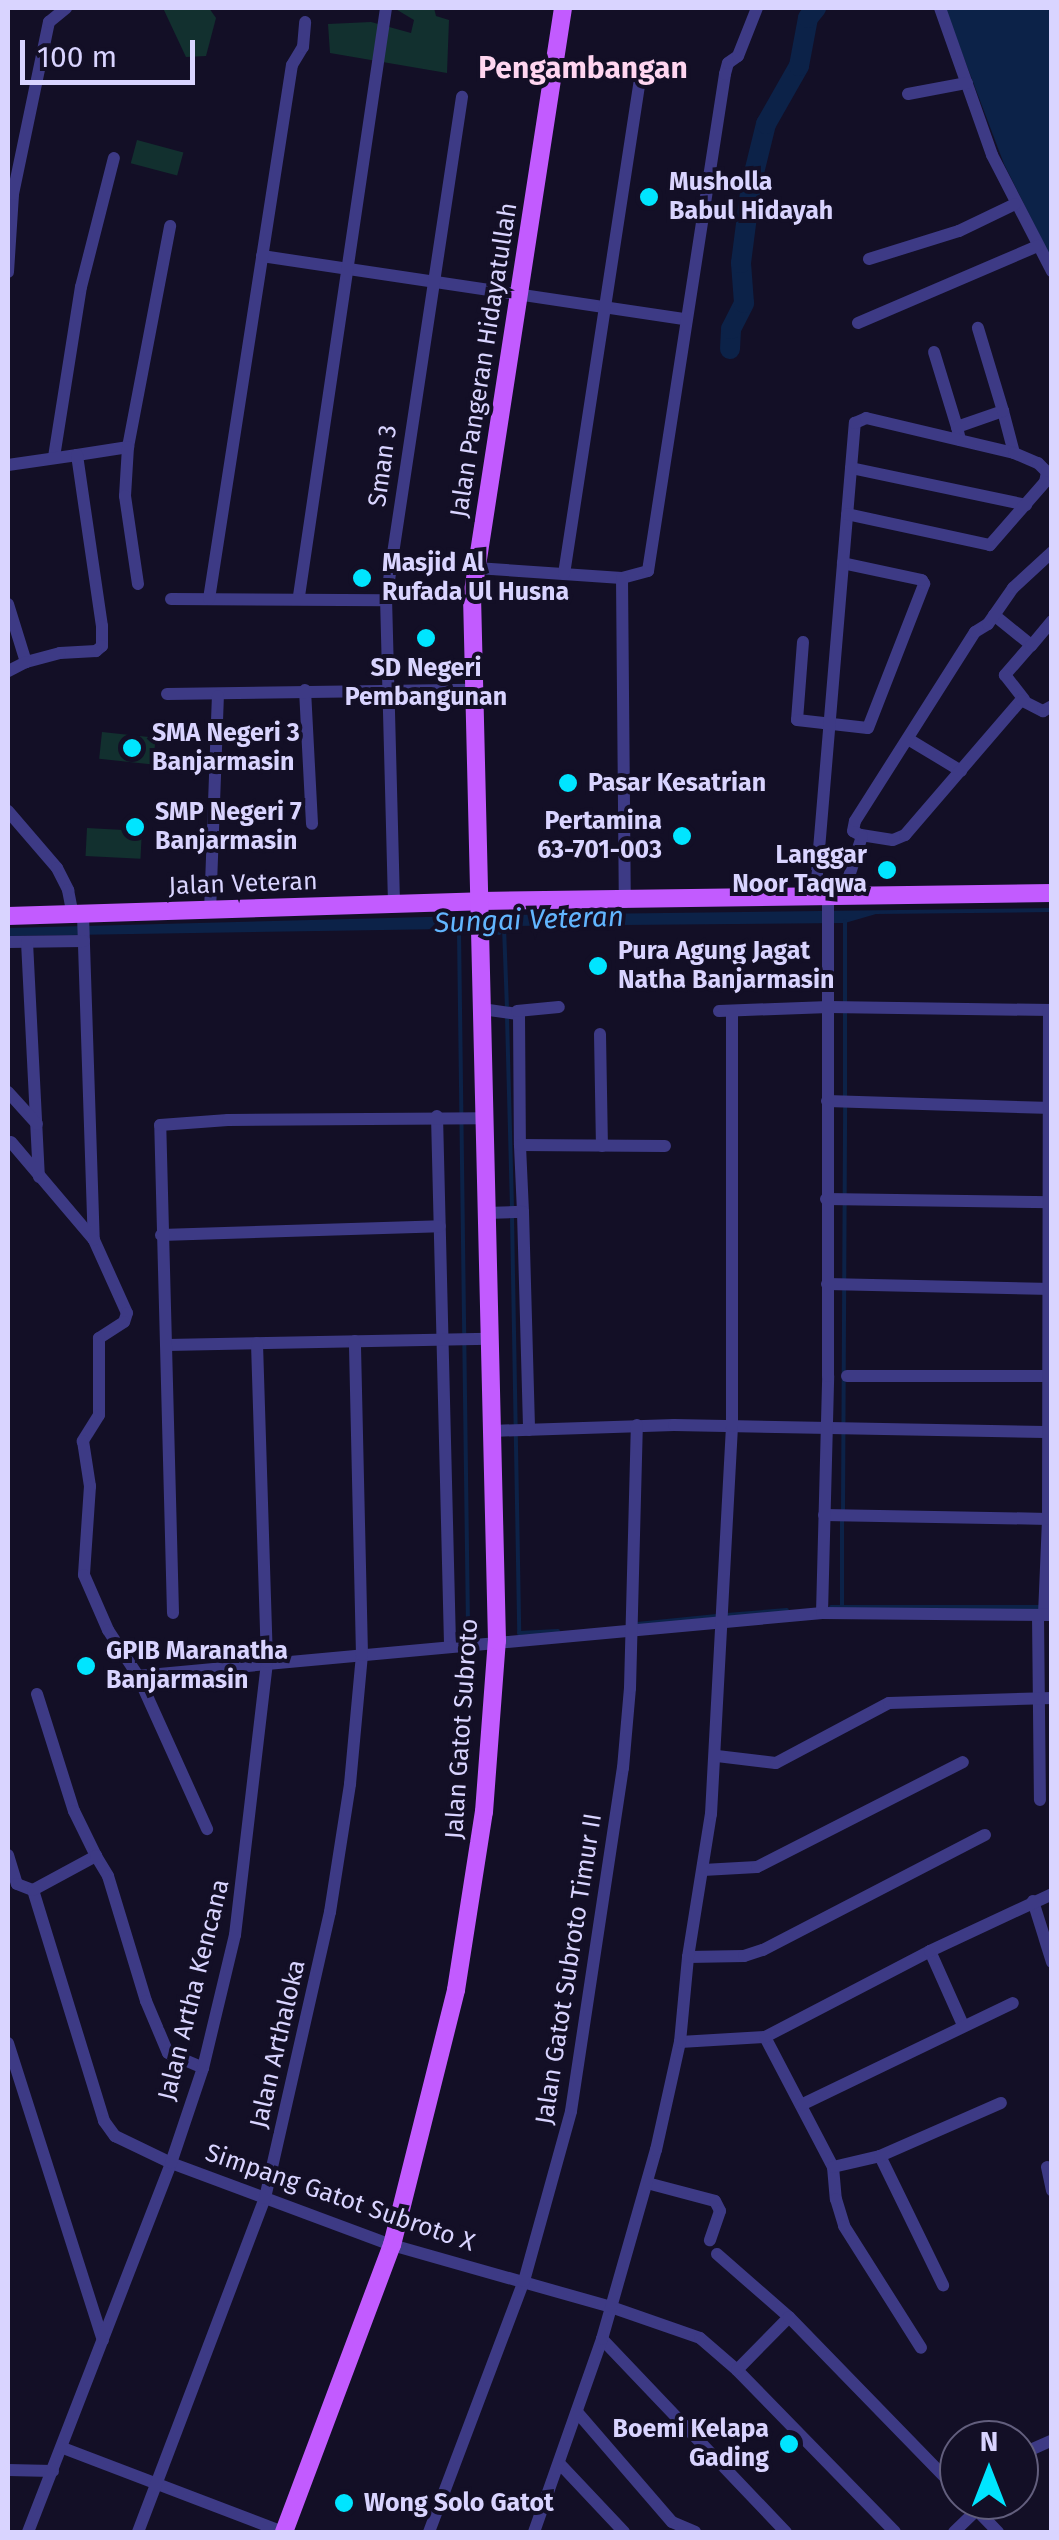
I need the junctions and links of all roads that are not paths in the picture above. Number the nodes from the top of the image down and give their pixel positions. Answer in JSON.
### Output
{"nodes":[{"id":1,"x":66,"y":8,"type":"edge"},
{"id":2,"x":386,"y":8,"type":"edge"},
{"id":3,"x":562,"y":8,"type":"edge"},
{"id":4,"x":757,"y":8,"type":"edge"},
{"id":5,"x":940,"y":8,"type":"edge"},
{"id":6,"x":306,"y":22,"type":"dead end"},
{"id":7,"x":640,"y":78,"type":"dead end"},
{"id":8,"x":966,"y":83,"type":"junction"},
{"id":9,"x":908,"y":94,"type":"dead end"},
{"id":10,"x":462,"y":97,"type":"dead end"},
{"id":11,"x":114,"y":158,"type":"dead end"},
{"id":12,"x":1016,"y":204,"type":"junction"},
{"id":13,"x":170,"y":226,"type":"dead end"},
{"id":14,"x":1038,"y":246,"type":"junction"},
{"id":15,"x":262,"y":256,"type":"junction"},
{"id":16,"x":869,"y":259,"type":"dead end"},
{"id":17,"x":348,"y":270,"type":"junction"},
{"id":18,"x":1052,"y":271,"type":"edge"},
{"id":19,"x":8,"y":272,"type":"edge"},
{"id":20,"x":433,"y":283,"type":"junction"},
{"id":21,"x":518,"y":296,"type":"junction"},
{"id":22,"x":602,"y":310,"type":"junction"},
{"id":23,"x":685,"y":319,"type":"junction"},
{"id":24,"x":858,"y":323,"type":"dead end"},
{"id":25,"x":978,"y":328,"type":"dead end"},
{"id":26,"x":934,"y":352,"type":"dead end"},
{"id":27,"x":1002,"y":411,"type":"junction"},
{"id":28,"x":959,"y":434,"type":"junction"},
{"id":29,"x":128,"y":447,"type":"junction"},
{"id":30,"x":1014,"y":453,"type":"junction"},
{"id":31,"x":77,"y":455,"type":"junction"},
{"id":32,"x":54,"y":457,"type":"junction"},
{"id":33,"x":8,"y":466,"type":"edge"},
{"id":34,"x":851,"y":468,"type":"junction"},
{"id":35,"x":1026,"y":505,"type":"junction"},
{"id":36,"x":847,"y":514,"type":"junction"},
{"id":37,"x":1052,"y":552,"type":"edge"},
{"id":38,"x":843,"y":563,"type":"junction"},
{"id":39,"x":476,"y":568,"type":"junction"},
{"id":40,"x":564,"y":574,"type":"junction"},
{"id":41,"x":622,"y":578,"type":"junction"},
{"id":42,"x":138,"y":584,"type":"dead end"},
{"id":43,"x":299,"y":596,"type":"junction"},
{"id":44,"x":172,"y":599,"type":"dead end"},
{"id":45,"x":209,"y":599,"type":"junction"},
{"id":46,"x":386,"y":600,"type":"junction"},
{"id":47,"x":8,"y":604,"type":"edge"},
{"id":48,"x":994,"y":615,"type":"junction"},
{"id":49,"x":1052,"y":621,"type":"edge"},
{"id":50,"x":803,"y":642,"type":"dead end"},
{"id":51,"x":1031,"y":646,"type":"junction"},
{"id":52,"x":26,"y":662,"type":"junction"},
{"id":53,"x":8,"y":671,"type":"edge"},
{"id":54,"x":305,"y":690,"type":"junction"},
{"id":55,"x":390,"y":690,"type":"junction"},
{"id":56,"x":472,"y":690,"type":"junction"},
{"id":57,"x":167,"y":694,"type":"dead end"},
{"id":58,"x":218,"y":696,"type":"junction"},
{"id":59,"x":1024,"y":699,"type":"junction"},
{"id":60,"x":1052,"y":706,"type":"edge"},
{"id":61,"x":830,"y":724,"type":"junction"},
{"id":62,"x":908,"y":738,"type":"junction"},
{"id":63,"x":961,"y":771,"type":"junction"},
{"id":64,"x":8,"y":811,"type":"edge"},
{"id":65,"x":312,"y":824,"type":"dead end"},
{"id":66,"x":861,"y":835,"type":"junction"},
{"id":67,"x":1052,"y":892,"type":"edge"},
{"id":68,"x":829,"y":899,"type":"junction"},
{"id":69,"x":625,"y":902,"type":"junction"},
{"id":70,"x":394,"y":903,"type":"junction"},
{"id":71,"x":482,"y":909,"type":"junction"},
{"id":72,"x":210,"y":912,"type":"junction"},
{"id":73,"x":8,"y":916,"type":"edge"},
{"id":74,"x":81,"y":926,"type":"junction"},
{"id":75,"x":8,"y":942,"type":"edge"},
{"id":76,"x":27,"y":942,"type":"junction"},
{"id":77,"x":559,"y":1007,"type":"dead end"},
{"id":78,"x":834,"y":1007,"type":"junction"},
{"id":79,"x":503,"y":1010,"type":"junction"},
{"id":80,"x":1050,"y":1010,"type":"edge"},
{"id":81,"x":600,"y":1034,"type":"dead end"},
{"id":82,"x":8,"y":1092,"type":"edge"},
{"id":83,"x":839,"y":1102,"type":"junction"},
{"id":84,"x":1050,"y":1108,"type":"edge"},
{"id":85,"x":437,"y":1116,"type":"junction"},
{"id":86,"x":479,"y":1118,"type":"junction"},
{"id":87,"x":37,"y":1124,"type":"junction"},
{"id":88,"x":11,"y":1142,"type":"dead end"},
{"id":89,"x":520,"y":1146,"type":"junction"},
{"id":90,"x":602,"y":1146,"type":"junction"},
{"id":91,"x":665,"y":1146,"type":"dead end"},
{"id":92,"x":39,"y":1177,"type":"junction"},
{"id":93,"x":839,"y":1199,"type":"junction"},
{"id":94,"x":1050,"y":1202,"type":"edge"},
{"id":95,"x":508,"y":1213,"type":"junction"},
{"id":96,"x":440,"y":1226,"type":"junction"},
{"id":97,"x":161,"y":1235,"type":"junction"},
{"id":98,"x":94,"y":1240,"type":"junction"},
{"id":99,"x":837,"y":1284,"type":"junction"},
{"id":100,"x":1049,"y":1289,"type":"edge"},
{"id":101,"x":451,"y":1339,"type":"junction"},
{"id":102,"x":481,"y":1339,"type":"junction"},
{"id":103,"x":355,"y":1341,"type":"junction"},
{"id":104,"x":256,"y":1343,"type":"junction"},
{"id":105,"x":167,"y":1345,"type":"junction"},
{"id":106,"x":847,"y":1376,"type":"dead end"},
{"id":107,"x":1048,"y":1376,"type":"edge"},
{"id":108,"x":637,"y":1426,"type":"junction"},
{"id":109,"x":732,"y":1426,"type":"junction"},
{"id":110,"x":838,"y":1429,"type":"junction"},
{"id":111,"x":513,"y":1430,"type":"junction"},
{"id":112,"x":1045,"y":1432,"type":"junction"},
{"id":113,"x":830,"y":1515,"type":"junction"},
{"id":114,"x":1048,"y":1519,"type":"junction"},
{"id":115,"x":822,"y":1610,"type":"junction"},
{"id":116,"x":1044,"y":1611,"type":"edge"},
{"id":117,"x":173,"y":1613,"type":"dead end"},
{"id":118,"x":723,"y":1615,"type":"junction"},
{"id":119,"x":632,"y":1625,"type":"junction"},
{"id":120,"x":497,"y":1641,"type":"junction"},
{"id":121,"x":450,"y":1646,"type":"junction"},
{"id":122,"x":362,"y":1655,"type":"junction"},
{"id":123,"x":267,"y":1662,"type":"junction"},
{"id":124,"x":138,"y":1676,"type":"junction"},
{"id":125,"x":37,"y":1694,"type":"dead end"},
{"id":126,"x":1045,"y":1698,"type":"edge"},
{"id":127,"x":718,"y":1756,"type":"junction"},
{"id":128,"x":963,"y":1762,"type":"dead end"},
{"id":129,"x":1040,"y":1800,"type":"dead end"},
{"id":130,"x":207,"y":1829,"type":"dead end"},
{"id":131,"x":986,"y":1836,"type":"dead end"},
{"id":132,"x":8,"y":1855,"type":"edge"},
{"id":133,"x":96,"y":1856,"type":"junction"},
{"id":134,"x":703,"y":1870,"type":"junction"},
{"id":135,"x":33,"y":1890,"type":"junction"},
{"id":136,"x":1052,"y":1894,"type":"edge"},
{"id":137,"x":1033,"y":1901,"type":"junction"},
{"id":138,"x":930,"y":1950,"type":"junction"},
{"id":139,"x":688,"y":1956,"type":"junction"},
{"id":140,"x":1052,"y":1962,"type":"edge"},
{"id":141,"x":1013,"y":2003,"type":"dead end"},
{"id":142,"x":964,"y":2026,"type":"junction"},
{"id":143,"x":765,"y":2036,"type":"junction"},
{"id":144,"x":680,"y":2042,"type":"junction"},
{"id":145,"x":8,"y":2043,"type":"edge"},
{"id":146,"x":202,"y":2068,"type":"junction"},
{"id":147,"x":1001,"y":2102,"type":"dead end"},
{"id":148,"x":802,"y":2105,"type":"junction"},
{"id":149,"x":880,"y":2156,"type":"junction"},
{"id":150,"x":171,"y":2164,"type":"junction"},
{"id":151,"x":833,"y":2167,"type":"junction"},
{"id":152,"x":1047,"y":2167,"type":"dead end"},
{"id":153,"x":647,"y":2182,"type":"junction"},
{"id":154,"x":1052,"y":2190,"type":"edge"},
{"id":155,"x":265,"y":2198,"type":"junction"},
{"id":156,"x":710,"y":2240,"type":"dead end"},
{"id":157,"x":392,"y":2245,"type":"junction"},
{"id":158,"x":718,"y":2254,"type":"dead end"},
{"id":159,"x":524,"y":2281,"type":"junction"},
{"id":160,"x":944,"y":2285,"type":"dead end"},
{"id":161,"x":611,"y":2307,"type":"junction"},
{"id":162,"x":789,"y":2317,"type":"junction"},
{"id":163,"x":602,"y":2339,"type":"junction"},
{"id":164,"x":103,"y":2340,"type":"junction"},
{"id":165,"x":921,"y":2348,"type":"dead end"},
{"id":166,"x":737,"y":2370,"type":"junction"},
{"id":167,"x":577,"y":2412,"type":"junction"},
{"id":168,"x":62,"y":2448,"type":"junction"},
{"id":169,"x":559,"y":2463,"type":"junction"},
{"id":170,"x":8,"y":2470,"type":"edge"},
{"id":171,"x":52,"y":2471,"type":"junction"},
{"id":172,"x":939,"y":2471,"type":"edge"},
{"id":173,"x":155,"y":2484,"type":"junction"},
{"id":174,"x":28,"y":2532,"type":"edge"},
{"id":175,"x":138,"y":2532,"type":"edge"},
{"id":176,"x":284,"y":2532,"type":"edge"},
{"id":177,"x":429,"y":2532,"type":"edge"},
{"id":178,"x":534,"y":2532,"type":"edge"},
{"id":179,"x":624,"y":2532,"type":"edge"},
{"id":180,"x":695,"y":2532,"type":"edge"},
{"id":181,"x":786,"y":2532,"type":"edge"},
{"id":182,"x":895,"y":2532,"type":"edge"}],
"edges":[{"from":1,"to":19,"type":"street"},
{"from":2,"to":17,"type":"street"},
{"from":3,"to":21,"type":"main road","name":"Jalan Pangeran Hidayatullah"},
{"from":4,"to":23,"type":"street"},
{"from":5,"to":8,"type":"street"},
{"from":6,"to":15,"type":"street"},
{"from":7,"to":22,"type":"street"},
{"from":8,"to":9,"type":"street"},
{"from":8,"to":12,"type":"street"},
{"from":10,"to":20,"type":"street","name":"Sman 3"},
{"from":11,"to":32,"type":"street"},
{"from":12,"to":14,"type":"street"},
{"from":12,"to":16,"type":"street"},
{"from":13,"to":29,"type":"street"},
{"from":14,"to":18,"type":"street"},
{"from":14,"to":24,"type":"street"},
{"from":15,"to":17,"type":"street"},
{"from":15,"to":45,"type":"street"},
{"from":17,"to":20,"type":"street"},
{"from":17,"to":43,"type":"street"},
{"from":20,"to":21,"type":"street"},
{"from":20,"to":46,"type":"street","name":"Sman 3"},
{"from":21,"to":22,"type":"street"},
{"from":21,"to":39,"type":"main road","name":"Jalan Pangeran Hidayatullah"},
{"from":22,"to":23,"type":"street"},
{"from":22,"to":40,"type":"street"},
{"from":23,"to":41,"type":"street"},
{"from":25,"to":27,"type":"street"},
{"from":26,"to":28,"type":"street"},
{"from":27,"to":28,"type":"street"},
{"from":27,"to":30,"type":"street"},
{"from":28,"to":30,"type":"street"},
{"from":28,"to":34,"type":"street"},
{"from":29,"to":31,"type":"street"},
{"from":29,"to":42,"type":"street"},
{"from":30,"to":35,"type":"street"},
{"from":31,"to":32,"type":"street"},
{"from":31,"to":52,"type":"street"},
{"from":32,"to":33,"type":"street"},
{"from":34,"to":35,"type":"street"},
{"from":34,"to":36,"type":"street"},
{"from":35,"to":36,"type":"street"},
{"from":36,"to":38,"type":"street"},
{"from":37,"to":48,"type":"street"},
{"from":38,"to":61,"type":"street"},
{"from":38,"to":61,"type":"street"},
{"from":39,"to":40,"type":"street"},
{"from":39,"to":56,"type":"main road","name":"Jalan Pangeran Hidayatullah"},
{"from":40,"to":41,"type":"street"},
{"from":41,"to":69,"type":"street"},
{"from":43,"to":45,"type":"street"},
{"from":43,"to":46,"type":"street"},
{"from":44,"to":45,"type":"street"},
{"from":46,"to":55,"type":"street","name":"Sman 3"},
{"from":47,"to":52,"type":"street"},
{"from":48,"to":51,"type":"street"},
{"from":48,"to":62,"type":"street"},
{"from":49,"to":51,"type":"street"},
{"from":50,"to":61,"type":"street"},
{"from":51,"to":59,"type":"street"},
{"from":52,"to":53,"type":"street"},
{"from":54,"to":55,"type":"street"},
{"from":54,"to":58,"type":"street"},
{"from":54,"to":65,"type":"street"},
{"from":55,"to":56,"type":"street"},
{"from":55,"to":70,"type":"street","name":"Sman 3"},
{"from":56,"to":71,"type":"main road","name":"Jalan Pangeran Hidayatullah"},
{"from":57,"to":58,"type":"street"},
{"from":58,"to":72,"type":"street"},
{"from":59,"to":60,"type":"street"},
{"from":59,"to":63,"type":"street"},
{"from":61,"to":68,"type":"street"},
{"from":62,"to":63,"type":"street"},
{"from":62,"to":66,"type":"street"},
{"from":63,"to":66,"type":"street"},
{"from":64,"to":74,"type":"street"},
{"from":66,"to":68,"type":"street"},
{"from":67,"to":68,"type":"main road","name":"Jalan Veteran"},
{"from":68,"to":69,"type":"main road","name":"Jalan Veteran"},
{"from":68,"to":78,"type":"street"},
{"from":69,"to":71,"type":"main road","name":"Jalan Veteran"},
{"from":70,"to":71,"type":"main road","name":"Jalan Veteran"},
{"from":70,"to":72,"type":"main road","name":"Jalan Veteran"},
{"from":71,"to":79,"type":"main road","name":"Jalan Gatot Subroto"},
{"from":72,"to":74,"type":"main road","name":"Jalan Veteran"},
{"from":73,"to":74,"type":"main road","name":"Jalan Veteran"},
{"from":74,"to":76,"type":"street"},
{"from":74,"to":98,"type":"street"},
{"from":75,"to":76,"type":"street"},
{"from":76,"to":87,"type":"street"},
{"from":77,"to":79,"type":"street"},
{"from":78,"to":80,"type":"street"},
{"from":78,"to":83,"type":"street"},
{"from":78,"to":109,"type":"street"},
{"from":79,"to":86,"type":"main road","name":"Jalan Gatot Subroto"},
{"from":79,"to":89,"type":"street"},
{"from":80,"to":84,"type":"street"},
{"from":81,"to":90,"type":"street"},
{"from":82,"to":87,"type":"street"},
{"from":83,"to":84,"type":"street"},
{"from":83,"to":93,"type":"street"},
{"from":84,"to":94,"type":"street"},
{"from":85,"to":86,"type":"street"},
{"from":85,"to":96,"type":"street"},
{"from":85,"to":97,"type":"street"},
{"from":86,"to":95,"type":"main road","name":"Jalan Gatot Subroto"},
{"from":87,"to":92,"type":"street"},
{"from":88,"to":92,"type":"street"},
{"from":89,"to":90,"type":"street"},
{"from":89,"to":95,"type":"street"},
{"from":90,"to":91,"type":"street"},
{"from":92,"to":98,"type":"street"},
{"from":93,"to":94,"type":"street"},
{"from":93,"to":99,"type":"street"},
{"from":94,"to":100,"type":"street"},
{"from":95,"to":102,"type":"main road","name":"Jalan Gatot Subroto"},
{"from":95,"to":111,"type":"street"},
{"from":96,"to":97,"type":"street"},
{"from":96,"to":101,"type":"street"},
{"from":97,"to":105,"type":"street"},
{"from":98,"to":124,"type":"street"},
{"from":99,"to":100,"type":"street"},
{"from":99,"to":110,"type":"street"},
{"from":100,"to":107,"type":"street"},
{"from":101,"to":102,"type":"street"},
{"from":101,"to":103,"type":"street"},
{"from":101,"to":121,"type":"street"},
{"from":102,"to":111,"type":"main road","name":"Jalan Gatot Subroto"},
{"from":103,"to":104,"type":"street"},
{"from":103,"to":122,"type":"street","name":"Jalan Arthaloka"},
{"from":104,"to":105,"type":"street"},
{"from":104,"to":123,"type":"street","name":"Jalan Artha Kencana"},
{"from":105,"to":117,"type":"street"},
{"from":106,"to":107,"type":"street"},
{"from":107,"to":112,"type":"street"},
{"from":108,"to":109,"type":"street"},
{"from":108,"to":111,"type":"street"},
{"from":108,"to":119,"type":"street","name":"Jalan Gatot Subroto Timur II"},
{"from":109,"to":110,"type":"street"},
{"from":109,"to":118,"type":"street"},
{"from":110,"to":112,"type":"street"},
{"from":110,"to":113,"type":"street"},
{"from":111,"to":120,"type":"main road","name":"Jalan Gatot Subroto"},
{"from":112,"to":114,"type":"street"},
{"from":113,"to":114,"type":"street"},
{"from":113,"to":115,"type":"street"},
{"from":114,"to":116,"type":"street"},
{"from":115,"to":116,"type":"street"},
{"from":115,"to":118,"type":"street"},
{"from":116,"to":126,"type":"street"},
{"from":118,"to":119,"type":"street"},
{"from":118,"to":127,"type":"street"},
{"from":119,"to":120,"type":"street"},
{"from":119,"to":159,"type":"street","name":"Jalan Gatot Subroto Timur II"},
{"from":120,"to":121,"type":"street"},
{"from":120,"to":157,"type":"main road","name":"Jalan Gatot Subroto"},
{"from":121,"to":122,"type":"street"},
{"from":122,"to":123,"type":"street"},
{"from":122,"to":155,"type":"street","name":"Jalan Arthaloka"},
{"from":123,"to":124,"type":"street"},
{"from":123,"to":146,"type":"street","name":"Jalan Artha Kencana"},
{"from":124,"to":130,"type":"street"},
{"from":125,"to":133,"type":"street"},
{"from":126,"to":127,"type":"street"},
{"from":126,"to":129,"type":"street"},
{"from":127,"to":134,"type":"street"},
{"from":128,"to":134,"type":"street"},
{"from":131,"to":139,"type":"street"},
{"from":132,"to":135,"type":"street","name":"Simpang Gatot Subroto X"},
{"from":133,"to":135,"type":"street"},
{"from":133,"to":146,"type":"street"},
{"from":134,"to":139,"type":"street"},
{"from":135,"to":150,"type":"street","name":"Simpang Gatot Subroto X"},
{"from":136,"to":137,"type":"street"},
{"from":137,"to":138,"type":"street"},
{"from":137,"to":140,"type":"street"},
{"from":138,"to":142,"type":"street"},
{"from":138,"to":143,"type":"street"},
{"from":139,"to":144,"type":"street"},
{"from":141,"to":142,"type":"street"},
{"from":142,"to":148,"type":"street"},
{"from":143,"to":144,"type":"street"},
{"from":143,"to":148,"type":"street"},
{"from":144,"to":153,"type":"street"},
{"from":145,"to":164,"type":"street"},
{"from":146,"to":150,"type":"street","name":"Jalan Artha Kencana"},
{"from":147,"to":149,"type":"street"},
{"from":148,"to":151,"type":"street"},
{"from":149,"to":151,"type":"street"},
{"from":149,"to":160,"type":"street"},
{"from":150,"to":155,"type":"street","name":"Simpang Gatot Subroto X"},
{"from":150,"to":164,"type":"street","name":"Jalan Artha Kencana"},
{"from":151,"to":165,"type":"street"},
{"from":152,"to":154,"type":"street"},
{"from":153,"to":156,"type":"street"},
{"from":153,"to":161,"type":"street"},
{"from":155,"to":157,"type":"street","name":"Simpang Gatot Subroto X"},
{"from":155,"to":173,"type":"street","name":"Jalan Arthaloka"},
{"from":157,"to":159,"type":"street","name":"Simpang Gatot Subroto X"},
{"from":157,"to":176,"type":"main road","name":"Jalan Gatot Subroto"},
{"from":158,"to":162,"type":"street"},
{"from":159,"to":161,"type":"street","name":"Simpang Gatot Subroto X"},
{"from":159,"to":177,"type":"street","name":"Jalan Gatot Subroto Timur II"},
{"from":161,"to":163,"type":"street"},
{"from":161,"to":166,"type":"street","name":"Simpang Gatot Subroto X"},
{"from":162,"to":166,"type":"street"},
{"from":162,"to":172,"type":"street"},
{"from":163,"to":167,"type":"street"},
{"from":163,"to":181,"type":"street"},
{"from":164,"to":168,"type":"street","name":"Jalan Artha Kencana"},
{"from":166,"to":182,"type":"street","name":"Simpang Gatot Subroto X"},
{"from":167,"to":169,"type":"street"},
{"from":167,"to":180,"type":"street"},
{"from":168,"to":171,"type":"street","name":"Jalan Artha Kencana"},
{"from":168,"to":173,"type":"street"},
{"from":169,"to":178,"type":"street"},
{"from":169,"to":179,"type":"street"},
{"from":170,"to":171,"type":"street"},
{"from":171,"to":174,"type":"street","name":"Jalan Artha Kencana"},
{"from":173,"to":175,"type":"street","name":"Jalan Arthaloka"},
{"from":173,"to":176,"type":"street"}]}
